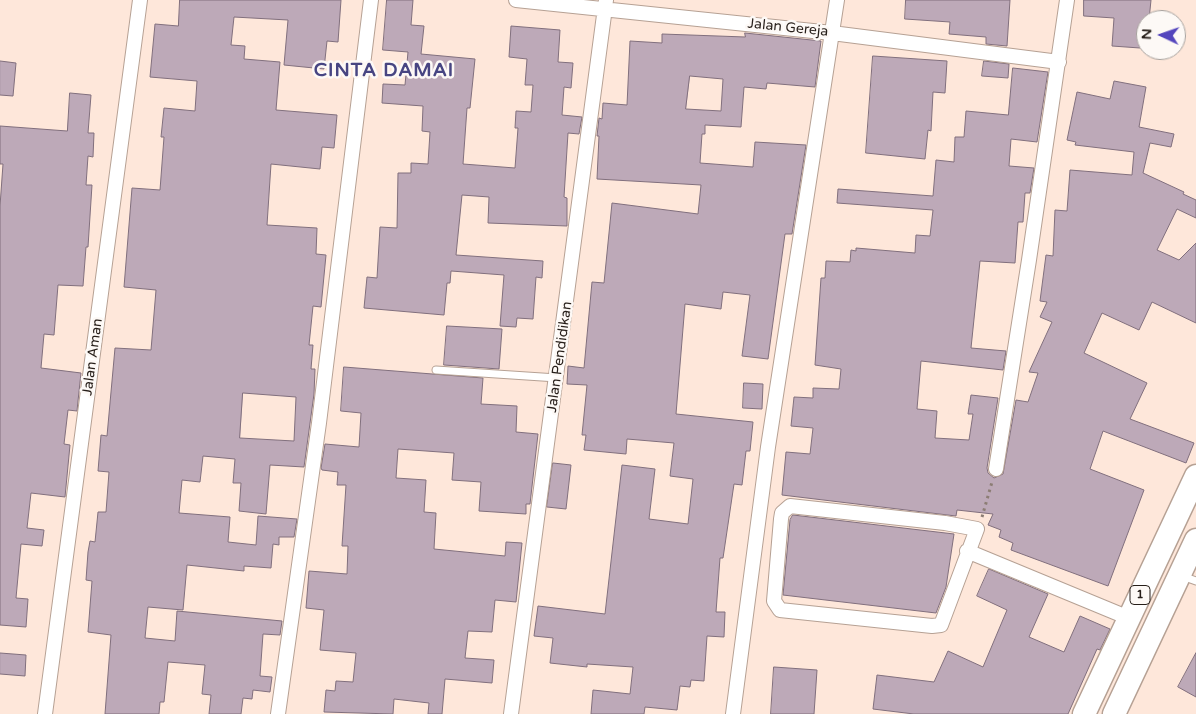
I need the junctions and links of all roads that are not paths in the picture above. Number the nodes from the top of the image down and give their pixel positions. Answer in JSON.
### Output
{"nodes":[{"id":1,"x":140,"y":0,"type":"edge"},
{"id":2,"x":371,"y":0,"type":"edge"},
{"id":3,"x":516,"y":0,"type":"edge"},
{"id":4,"x":837,"y":0,"type":"edge"},
{"id":5,"x":1067,"y":0,"type":"edge"},
{"id":6,"x":606,"y":4,"type":"edge"},
{"id":7,"x":832,"y":33,"type":"junction"},
{"id":8,"x":1059,"y":62,"type":"junction"},
{"id":9,"x":436,"y":370,"type":"dead end"},
{"id":10,"x":557,"y":378,"type":"junction"},
{"id":11,"x":996,"y":469,"type":"road end"},
{"id":12,"x":1196,"y":476,"type":"edge"},
{"id":13,"x":1196,"y":540,"type":"edge"},
{"id":14,"x":967,"y":551,"type":"junction"},
{"id":15,"x":1188,"y":578,"type":"edge"},
{"id":16,"x":1129,"y":618,"type":"junction"},
{"id":17,"x":45,"y":714,"type":"edge"},
{"id":18,"x":278,"y":714,"type":"edge"},
{"id":19,"x":511,"y":714,"type":"edge"},
{"id":20,"x":733,"y":714,"type":"edge"},
{"id":21,"x":1084,"y":714,"type":"edge"},
{"id":22,"x":1114,"y":714,"type":"edge"}],
"edges":[{"from":1,"to":17,"type":"street","name":"Jalan Aman"},
{"from":2,"to":18,"type":"street"},
{"from":3,"to":6,"type":"street","name":"Jalan Gereja"},
{"from":4,"to":7,"type":"street"},
{"from":5,"to":8,"type":"street"},
{"from":6,"to":7,"type":"street","name":"Jalan Gereja"},
{"from":6,"to":10,"type":"street","name":"Jalan Pendidikan"},
{"from":7,"to":8,"type":"street","name":"Jalan Gereja"},
{"from":7,"to":20,"type":"street"},
{"from":8,"to":11,"type":"street"},
{"from":9,"to":10,"type":"lane"},
{"from":10,"to":19,"type":"street","name":"Jalan Pendidikan"},
{"from":12,"to":16,"type":"highway","number":"1"},
{"from":13,"to":15,"type":"highway","number":"1"},
{"from":14,"to":14,"type":"street"},
{"from":14,"to":16,"type":"street"},
{"from":15,"to":22,"type":"highway","number":"1"},
{"from":16,"to":21,"type":"highway","number":"1"}]}
